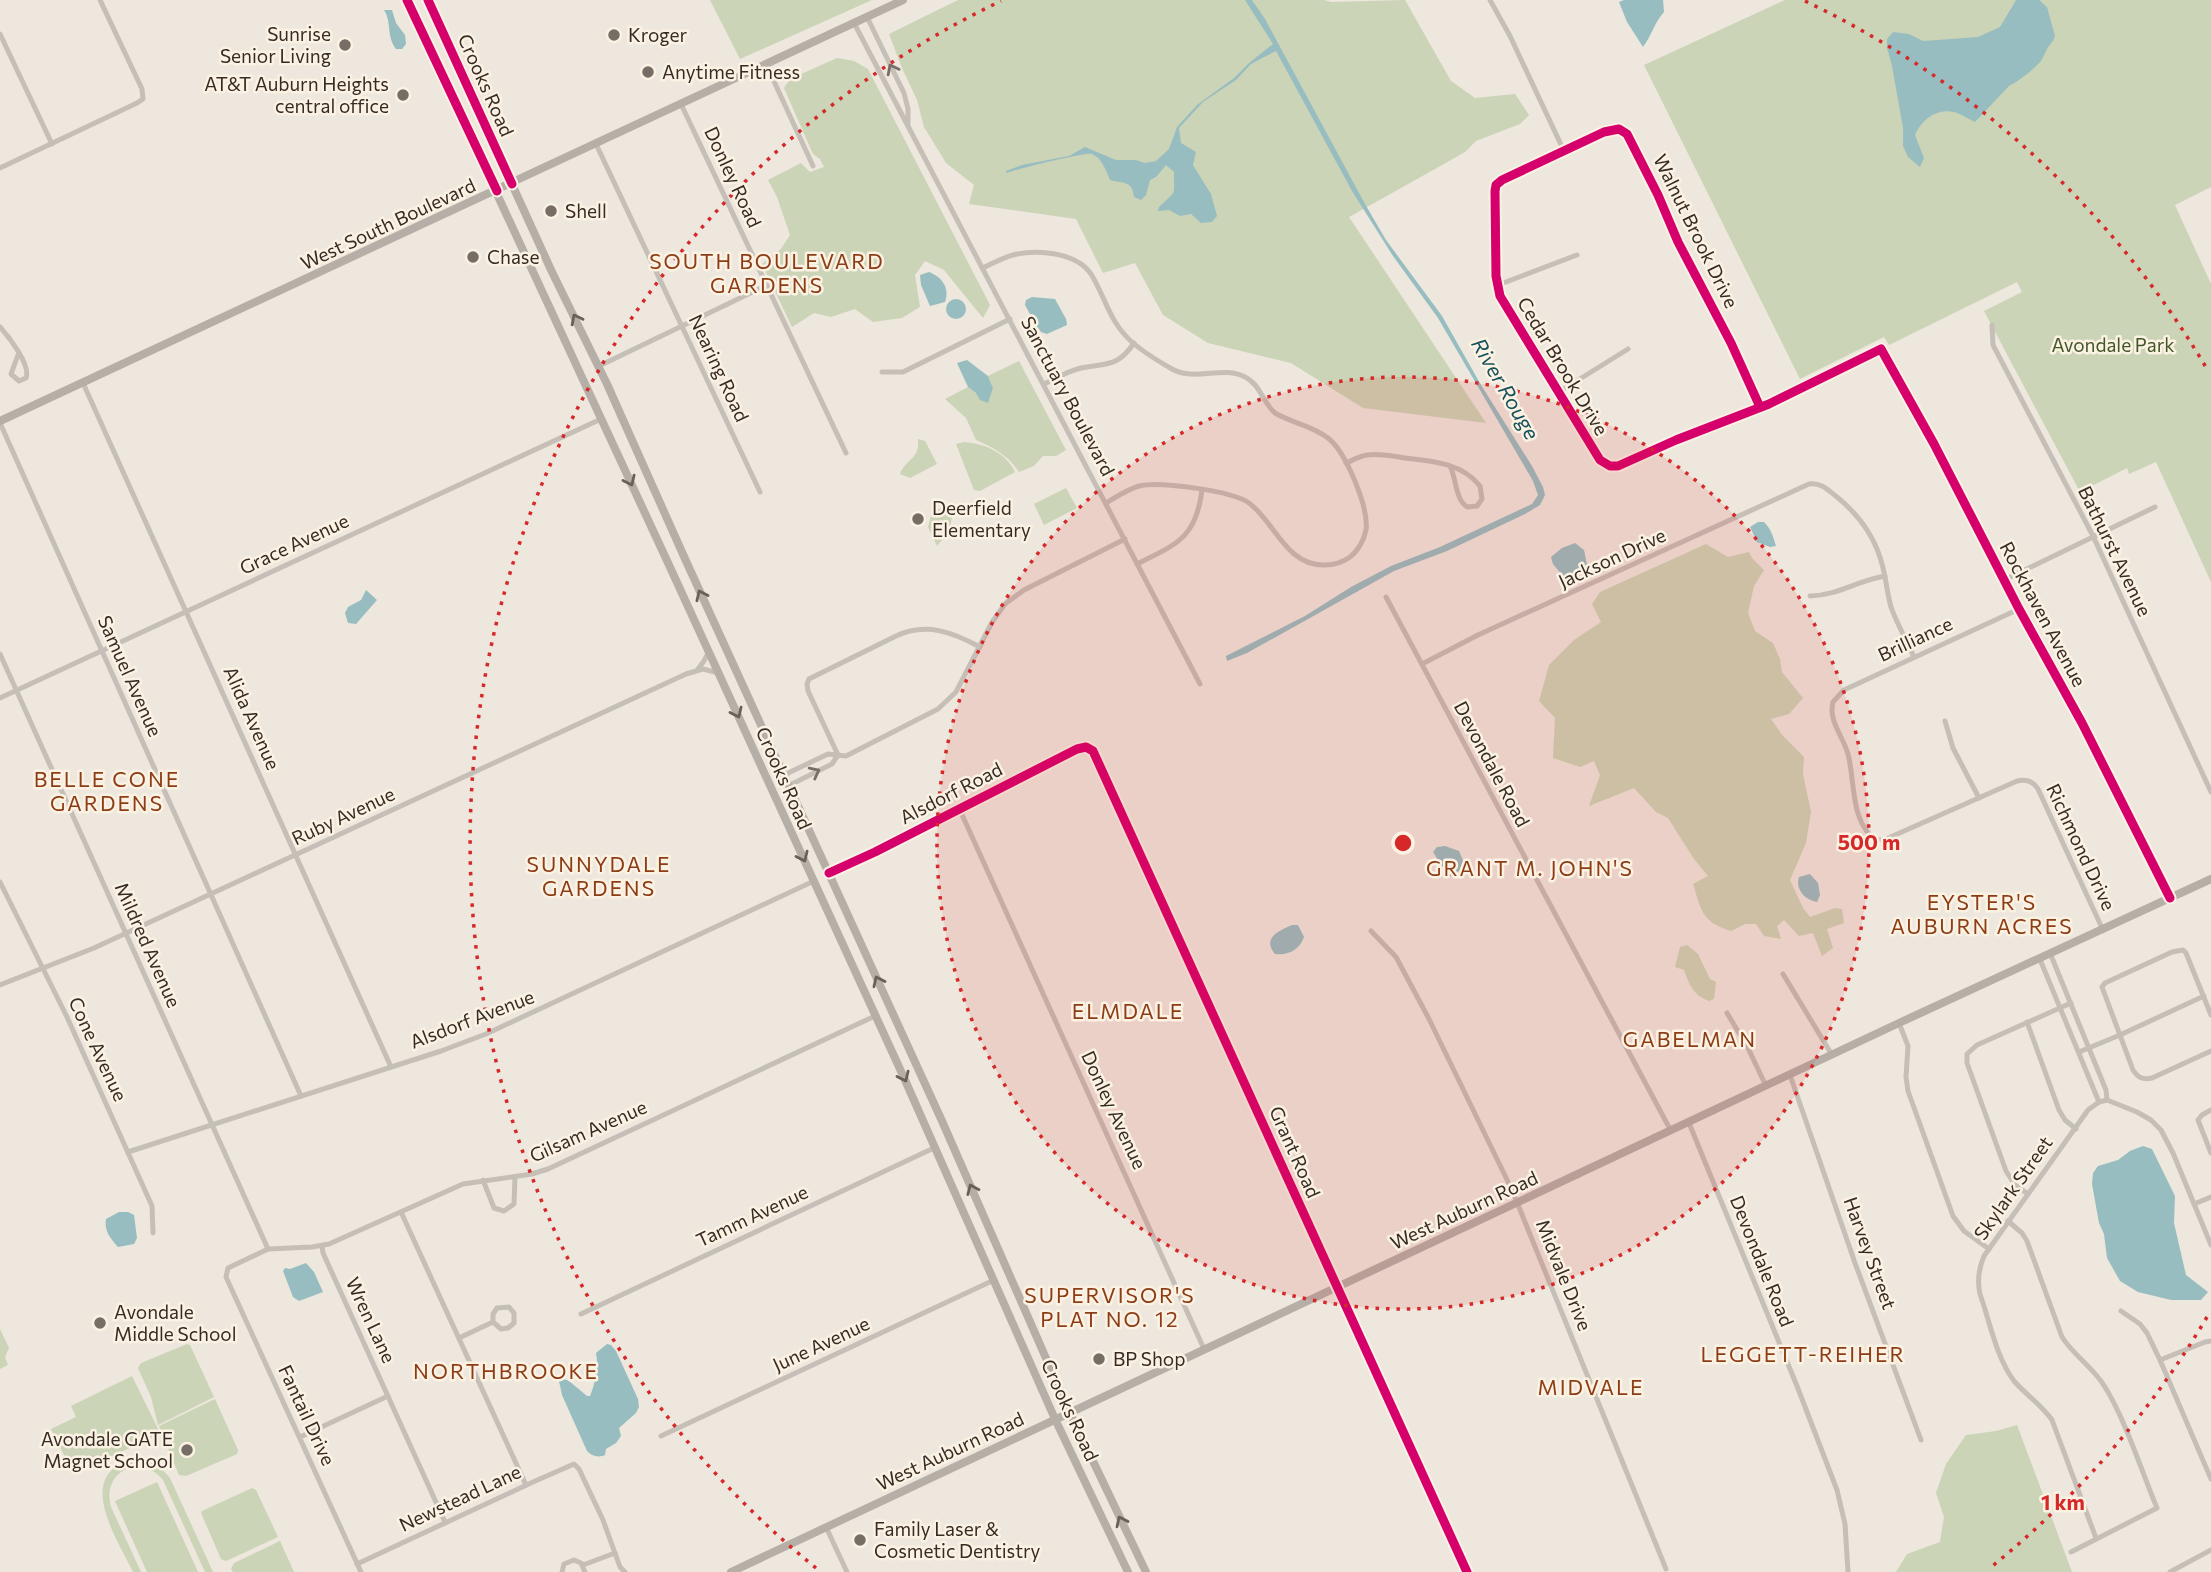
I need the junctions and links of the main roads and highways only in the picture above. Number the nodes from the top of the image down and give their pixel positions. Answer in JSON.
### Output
{"nodes":[{"id":1,"x":407,"y":0,"type":"edge"},
{"id":2,"x":428,"y":0,"type":"edge"},
{"id":3,"x":903,"y":0,"type":"edge"},
{"id":4,"x":434,"y":13,"type":"junction"},
{"id":5,"x":415,"y":15,"type":"junction"},
{"id":6,"x":498,"y":154,"type":"junction"},
{"id":7,"x":481,"y":157,"type":"junction"},
{"id":8,"x":512,"y":184,"type":"junction"},
{"id":9,"x":497,"y":191,"type":"junction"},
{"id":10,"x":528,"y":220,"type":"junction"},
{"id":11,"x":511,"y":221,"type":"junction"},
{"id":12,"x":598,"y":366,"type":"junction"},
{"id":13,"x":579,"y":371,"type":"junction"},
{"id":14,"x":620,"y":414,"type":"junction"},
{"id":15,"x":601,"y":419,"type":"junction"},
{"id":16,"x":0,"y":422,"type":"edge"},
{"id":17,"x":709,"y":651,"type":"junction"},
{"id":18,"x":730,"y":657,"type":"junction"},
{"id":19,"x":753,"y":748,"type":"junction"},
{"id":20,"x":773,"y":750,"type":"junction"},
{"id":21,"x":2211,"y":879,"type":"edge"},
{"id":22,"x":839,"y":936,"type":"junction"},
{"id":23,"x":858,"y":937,"type":"junction"},
{"id":24,"x":894,"y":1015,"type":"junction"},
{"id":25,"x":875,"y":1016,"type":"junction"},
{"id":26,"x":972,"y":1228,"type":"junction"},
{"id":27,"x":989,"y":1228,"type":"junction"},
{"id":28,"x":994,"y":1280,"type":"junction"},
{"id":29,"x":1013,"y":1283,"type":"junction"},
{"id":30,"x":1040,"y":1385,"type":"junction"},
{"id":31,"x":1058,"y":1386,"type":"junction"},
{"id":32,"x":1070,"y":1412,"type":"junction"},
{"id":33,"x":1055,"y":1419,"type":"junction"},
{"id":34,"x":1085,"y":1446,"type":"junction"},
{"id":35,"x":1068,"y":1447,"type":"junction"},
{"id":36,"x":1126,"y":1568,"type":"edge"},
{"id":37,"x":1145,"y":1569,"type":"edge"},
{"id":38,"x":731,"y":1572,"type":"edge"}],
"edges":[{"from":1,"to":5,"type":"main road","name":"Crooks Road"},
{"from":2,"to":4,"type":"main road","name":"Crooks Road"},
{"from":3,"to":8,"type":"main road","name":"West South Boulevard"},
{"from":4,"to":5,"type":"main road"},
{"from":4,"to":6,"type":"main road","name":"Crooks Road"},
{"from":5,"to":7,"type":"main road","name":"Crooks Road"},
{"from":6,"to":7,"type":"main road"},
{"from":6,"to":8,"type":"main road","name":"Crooks Road"},
{"from":7,"to":9,"type":"main road","name":"Crooks Road"},
{"from":8,"to":9,"type":"main road","name":"West South Boulevard"},
{"from":8,"to":10,"type":"main road","name":"Crooks Road"},
{"from":9,"to":11,"type":"main road","name":"Crooks Road"},
{"from":9,"to":16,"type":"main road","name":"West South Boulevard"},
{"from":10,"to":11,"type":"main road"},
{"from":12,"to":10,"type":"main road","name":"Crooks Road","one_way":true},
{"from":11,"to":13,"type":"main road","name":"Crooks Road"},
{"from":12,"to":13,"type":"main road"},
{"from":12,"to":14,"type":"main road","name":"Crooks Road"},
{"from":13,"to":15,"type":"main road","name":"Crooks Road"},
{"from":14,"to":15,"type":"main road"},
{"from":18,"to":14,"type":"main road","name":"Crooks Road","one_way":true},
{"from":15,"to":17,"type":"main road","name":"Crooks Road","one_way":true},
{"from":17,"to":18,"type":"main road"},
{"from":17,"to":19,"type":"main road","name":"Crooks Road","one_way":true},
{"from":18,"to":20,"type":"main road","name":"Crooks Road"},
{"from":19,"to":20,"type":"main road"},
{"from":19,"to":22,"type":"main road","name":"Crooks Road","one_way":true},
{"from":20,"to":23,"type":"main road","name":"Crooks Road"},
{"from":21,"to":32,"type":"main road","name":"West Auburn Road"},
{"from":22,"to":23,"type":"main road"},
{"from":22,"to":25,"type":"main road","name":"Crooks Road"},
{"from":24,"to":23,"type":"main road","name":"Crooks Road","one_way":true},
{"from":24,"to":25,"type":"main road"},
{"from":27,"to":24,"type":"main road","name":"Crooks Road","one_way":true},
{"from":25,"to":26,"type":"main road","name":"Crooks Road","one_way":true},
{"from":26,"to":27,"type":"main road"},
{"from":26,"to":28,"type":"main road","name":"Crooks Road"},
{"from":27,"to":29,"type":"main road","name":"Crooks Road"},
{"from":28,"to":29,"type":"main road"},
{"from":28,"to":30,"type":"main road","name":"Crooks Road"},
{"from":29,"to":31,"type":"main road","name":"Crooks Road"},
{"from":30,"to":31,"type":"main road"},
{"from":30,"to":33,"type":"main road","name":"Crooks Road"},
{"from":31,"to":32,"type":"main road","name":"Crooks Road"},
{"from":32,"to":33,"type":"main road","name":"West Auburn Road"},
{"from":32,"to":34,"type":"main road","name":"Crooks Road"},
{"from":33,"to":35,"type":"main road","name":"Crooks Road"},
{"from":33,"to":38,"type":"main road","name":"West Auburn Road"},
{"from":34,"to":35,"type":"main road"},
{"from":37,"to":34,"type":"main road","name":"Crooks Road","one_way":true},
{"from":35,"to":36,"type":"main road","name":"Crooks Road"},
{"from":36,"to":37,"type":"main road"}]}
